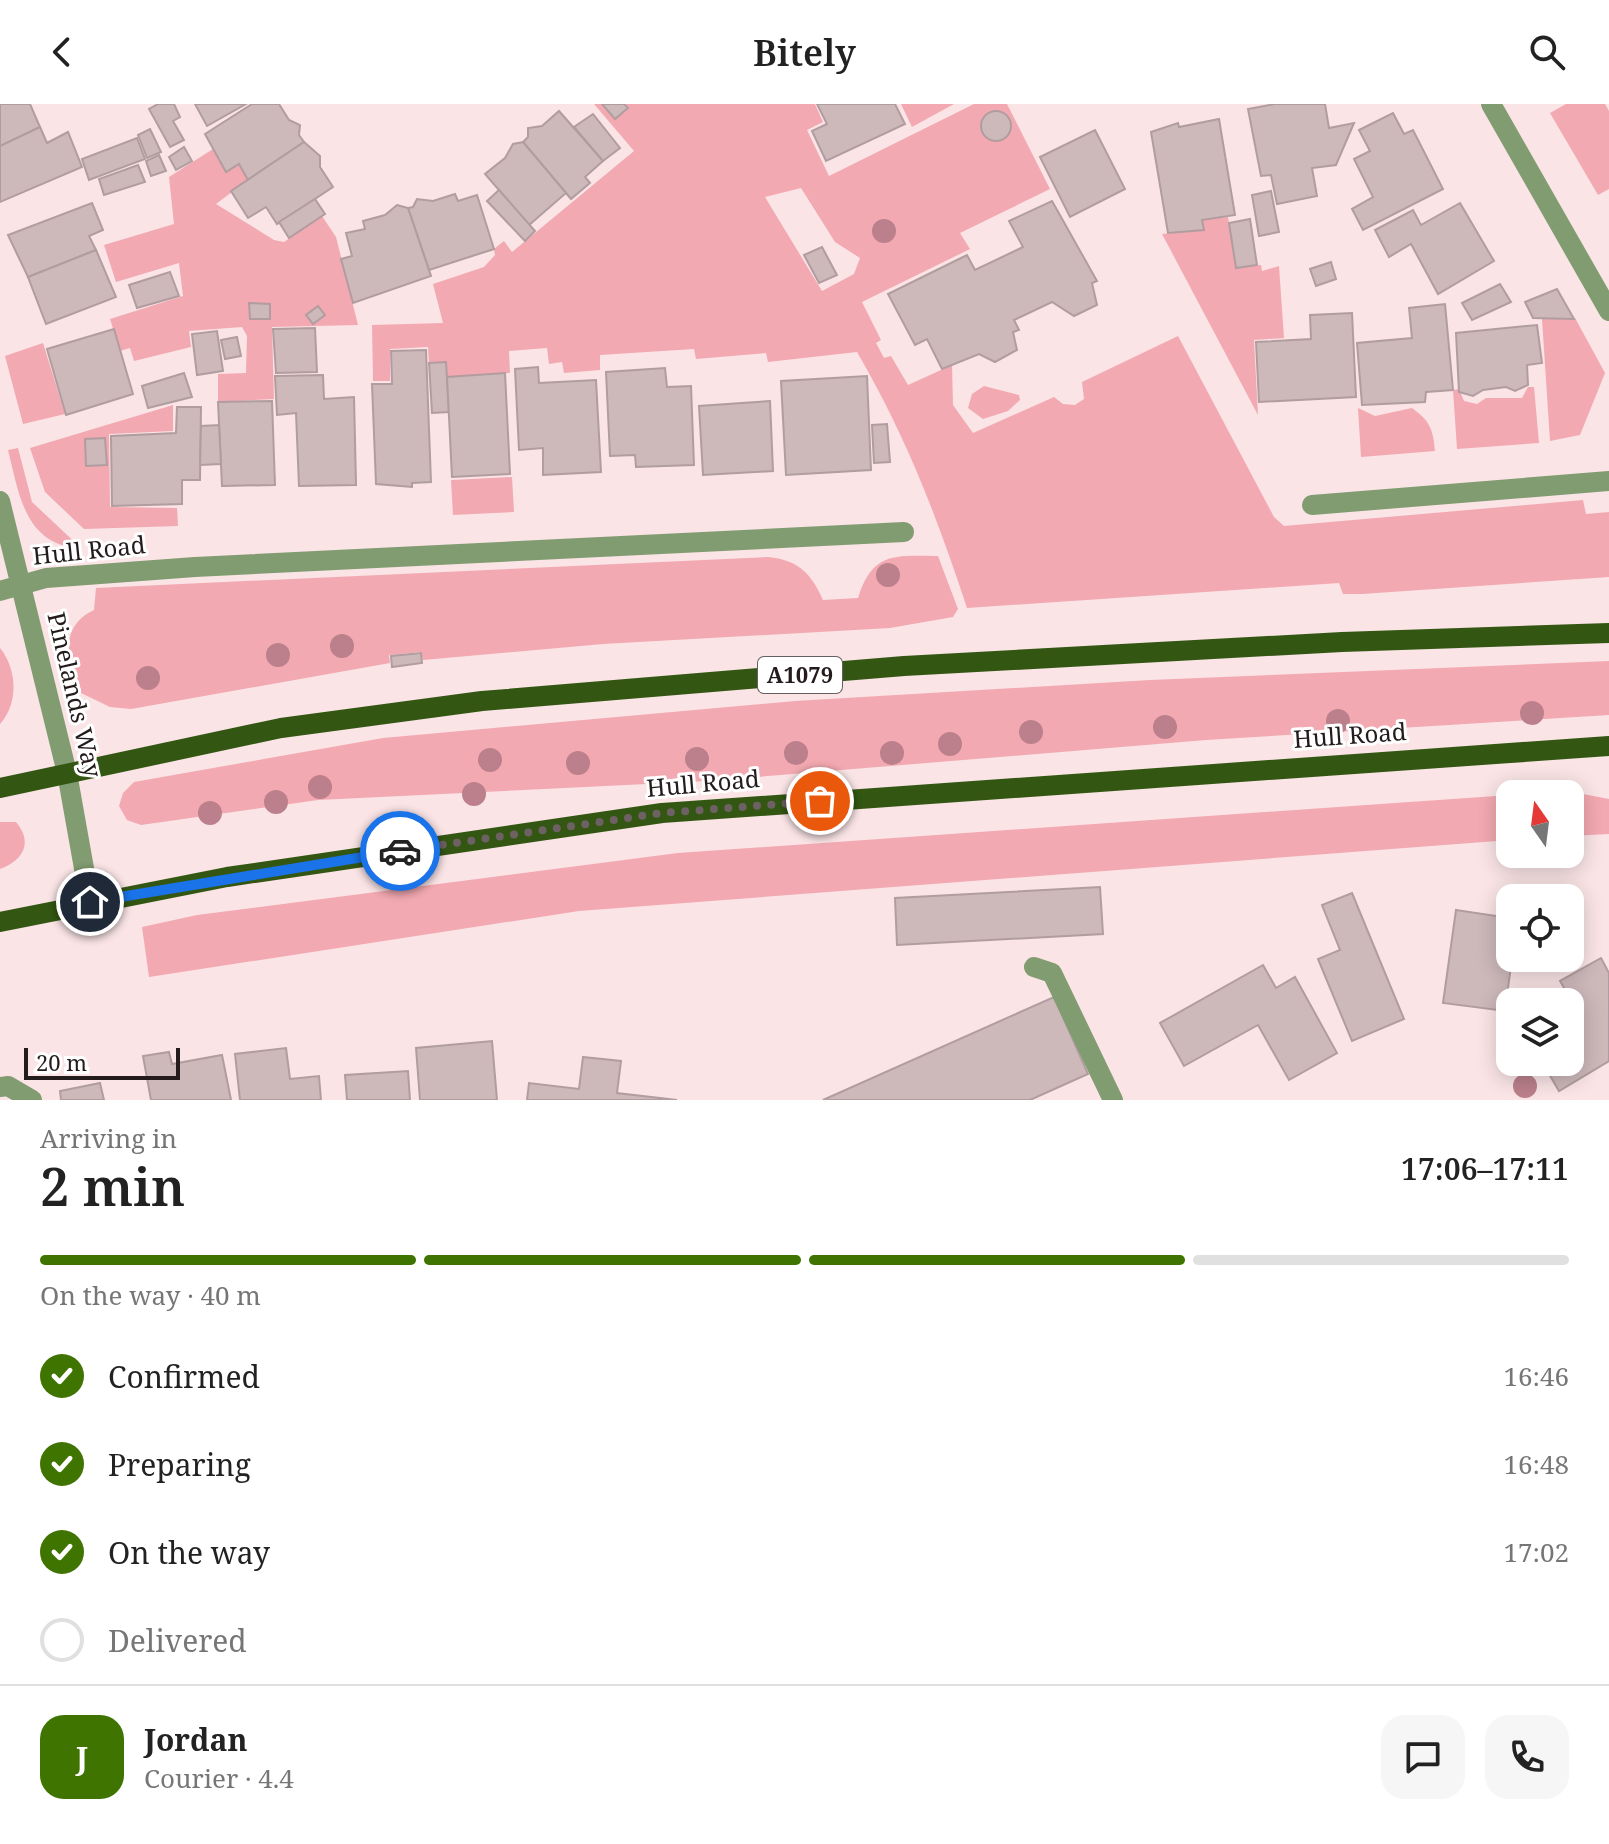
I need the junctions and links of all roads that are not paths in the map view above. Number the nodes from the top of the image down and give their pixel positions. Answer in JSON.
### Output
{"nodes":[{"id":1,"x":1491,"y":104,"type":"edge"},
{"id":2,"x":1609,"y":311,"type":"edge"},
{"id":3,"x":1609,"y":481,"type":"edge"},
{"id":4,"x":0,"y":501,"type":"edge"},
{"id":5,"x":1312,"y":505,"type":"dead end"},
{"id":6,"x":904,"y":532,"type":"dead end"},
{"id":7,"x":22,"y":585,"type":"junction"},
{"id":8,"x":0,"y":591,"type":"edge"},
{"id":9,"x":1609,"y":633,"type":"edge"},
{"id":10,"x":1609,"y":746,"type":"edge"},
{"id":11,"x":67,"y":773,"type":"junction"},
{"id":12,"x":0,"y":788,"type":"edge"},
{"id":13,"x":90,"y":902,"type":"junction"},
{"id":14,"x":0,"y":922,"type":"edge"},
{"id":15,"x":1034,"y":967,"type":"dead end"},
{"id":16,"x":0,"y":1087,"type":"edge"},
{"id":17,"x":32,"y":1100,"type":"edge"},
{"id":18,"x":1113,"y":1100,"type":"edge"}],
"edges":[{"from":1,"to":2,"type":"street"},
{"from":3,"to":5,"type":"street"},
{"from":4,"to":7,"type":"street","name":"Pinelands Way"},
{"from":6,"to":7,"type":"street","name":"Hull Road"},
{"from":7,"to":8,"type":"street","name":"Hull Road"},
{"from":7,"to":11,"type":"street","name":"Pinelands Way"},
{"from":9,"to":11,"type":"main road","number":"A1079"},
{"from":10,"to":13,"type":"main road","name":"Hull Road"},
{"from":11,"to":12,"type":"main road","number":"A1079"},
{"from":11,"to":13,"type":"street","name":"Pinelands Way"},
{"from":13,"to":14,"type":"main road","name":"Hull Road"},
{"from":15,"to":18,"type":"street"},
{"from":16,"to":17,"type":"street"}]}
